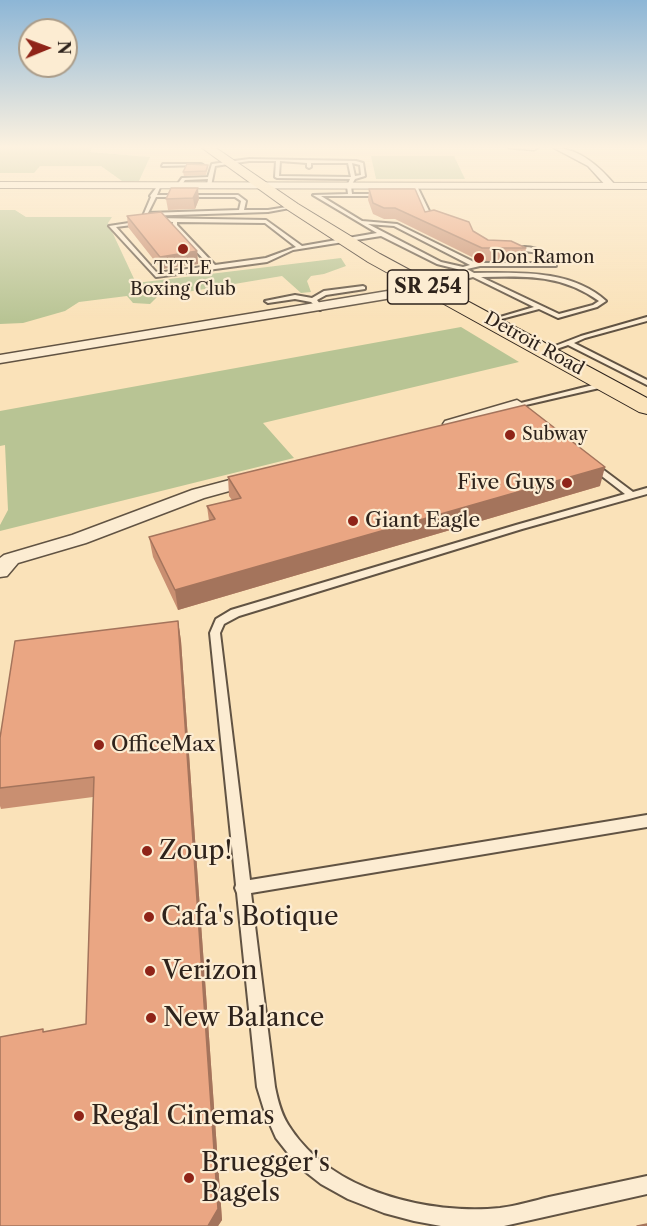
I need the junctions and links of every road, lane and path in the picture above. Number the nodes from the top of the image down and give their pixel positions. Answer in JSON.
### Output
{"nodes":[{"id":1,"x":148,"y":205,"type":"edge"},
{"id":2,"x":243,"y":205,"type":"edge"},
{"id":3,"x":290,"y":205,"type":"edge"},
{"id":4,"x":332,"y":205,"type":"edge"},
{"id":5,"x":422,"y":205,"type":"edge"},
{"id":6,"x":293,"y":207,"type":"junction"},
{"id":7,"x":241,"y":212,"type":"junction"},
{"id":8,"x":145,"y":214,"type":"junction"},
{"id":9,"x":446,"y":220,"type":"edge"},
{"id":10,"x":141,"y":222,"type":"junction"},
{"id":11,"x":175,"y":222,"type":"junction"},
{"id":12,"x":360,"y":222,"type":"junction"},
{"id":13,"x":381,"y":234,"type":"junction"},
{"id":14,"x":345,"y":240,"type":"junction"},
{"id":15,"x":300,"y":247,"type":"junction"},
{"id":16,"x":504,"y":250,"type":"edge"},
{"id":17,"x":475,"y":265,"type":"junction"},
{"id":18,"x":213,"y":266,"type":"junction"},
{"id":19,"x":465,"y":268,"type":"junction"},
{"id":20,"x":472,"y":275,"type":"junction"},
{"id":21,"x":363,"y":288,"type":"dead end"},
{"id":22,"x":430,"y":288,"type":"junction"},
{"id":23,"x":268,"y":301,"type":"dead end"},
{"id":24,"x":316,"y":304,"type":"junction"},
{"id":25,"x":539,"y":307,"type":"junction"},
{"id":26,"x":647,"y":319,"type":"edge"},
{"id":27,"x":492,"y":321,"type":"junction"},
{"id":28,"x":569,"y":343,"type":"junction"},
{"id":29,"x":545,"y":351,"type":"junction"},
{"id":30,"x":0,"y":359,"type":"edge"},
{"id":31,"x":647,"y":383,"type":"edge"},
{"id":32,"x":605,"y":384,"type":"junction"},
{"id":33,"x":647,"y":407,"type":"edge"},
{"id":34,"x":521,"y":409,"type":"joint"},
{"id":35,"x":433,"y":429,"type":"edge"},
{"id":36,"x":586,"y":459,"type":"edge"},
{"id":37,"x":276,"y":472,"type":"edge"},
{"id":38,"x":642,"y":493,"type":"edge"},
{"id":39,"x":0,"y":571,"type":"edge"},
{"id":40,"x":647,"y":821,"type":"edge"},
{"id":41,"x":242,"y":888,"type":"junction"},
{"id":42,"x":647,"y":1185,"type":"edge"}],
"edges":[{"from":1,"to":8,"type":"lane"},
{"from":2,"to":7,"type":"lane"},
{"from":3,"to":6,"type":"main road","name":"Detroit Road","number":"SR 254"},
{"from":4,"to":12,"type":"lane"},
{"from":5,"to":9,"type":"lane"},
{"from":6,"to":7,"type":"lane"},
{"from":6,"to":14,"type":"main road","name":"Detroit Road","number":"SR 254"},
{"from":7,"to":8,"type":"lane"},
{"from":8,"to":10,"type":"lane"},
{"from":10,"to":11,"type":"lane"},
{"from":10,"to":18,"type":"lane"},
{"from":11,"to":15,"type":"lane"},
{"from":11,"to":18,"type":"lane"},
{"from":12,"to":13,"type":"lane"},
{"from":12,"to":17,"type":"lane"},
{"from":13,"to":14,"type":"lane"},
{"from":13,"to":19,"type":"lane"},
{"from":14,"to":15,"type":"lane"},
{"from":14,"to":22,"type":"main road","name":"Detroit Road","number":"SR 254"},
{"from":15,"to":18,"type":"lane"},
{"from":16,"to":17,"type":"lane"},
{"from":17,"to":19,"type":"lane"},
{"from":19,"to":20,"type":"lane"},
{"from":20,"to":22,"type":"lane"},
{"from":20,"to":25,"type":"lane"},
{"from":20,"to":25,"type":"lane"},
{"from":21,"to":24,"type":"lane"},
{"from":22,"to":24,"type":"street"},
{"from":22,"to":27,"type":"main road","name":"Detroit Road","number":"SR 254"},
{"from":23,"to":24,"type":"lane"},
{"from":24,"to":30,"type":"street"},
{"from":25,"to":27,"type":"lane"},
{"from":26,"to":28,"type":"lane"},
{"from":27,"to":29,"type":"main road","name":"Detroit Road","number":"SR 254"},
{"from":28,"to":29,"type":"lane"},
{"from":28,"to":31,"type":"lane"},
{"from":29,"to":32,"type":"main road","name":"Detroit Road","number":"SR 254"},
{"from":32,"to":33,"type":"main road","name":"Detroit Road","number":"SR 254"},
{"from":32,"to":34,"type":"lane"},
{"from":34,"to":35,"type":"street"},
{"from":36,"to":38,"type":"lane"},
{"from":37,"to":39,"type":"street"},
{"from":38,"to":41,"type":"lane"},
{"from":40,"to":41,"type":"lane"},
{"from":41,"to":42,"type":"lane"}]}
